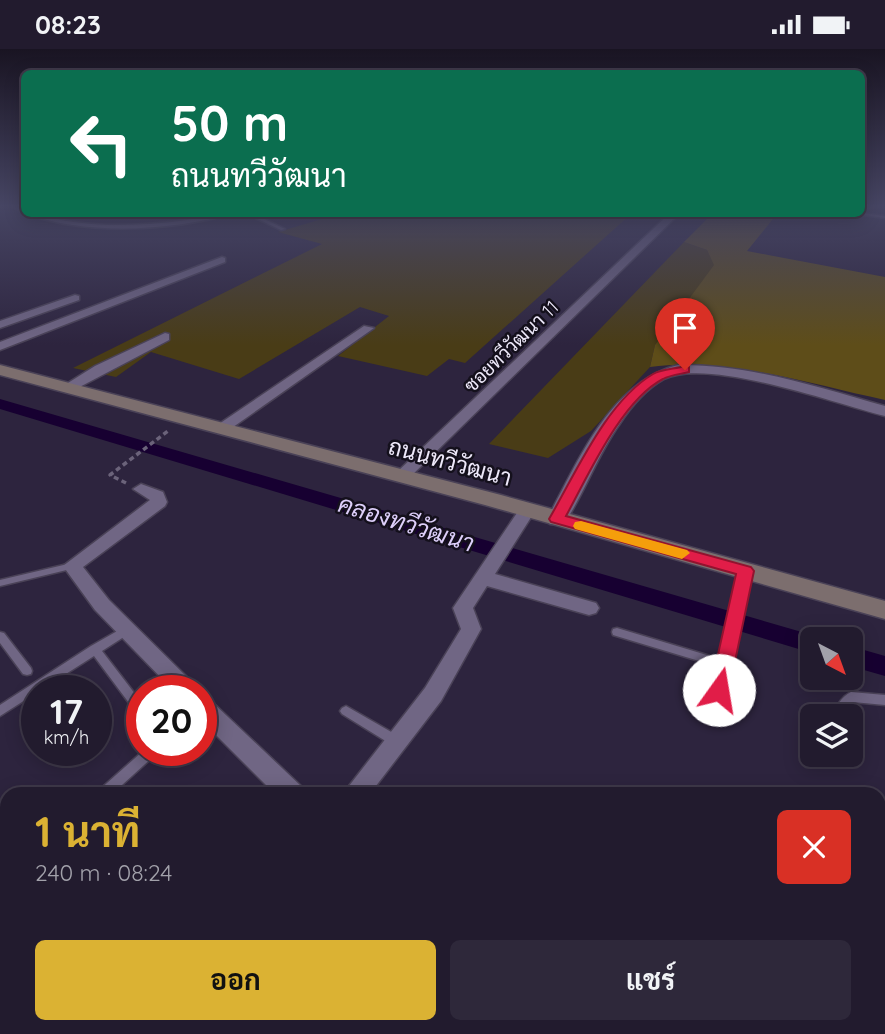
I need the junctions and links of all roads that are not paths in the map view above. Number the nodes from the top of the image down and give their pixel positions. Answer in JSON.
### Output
{"nodes":[{"id":1,"x":634,"y":253,"type":"edge"},
{"id":2,"x":222,"y":260,"type":"dead end"},
{"id":3,"x":75,"y":298,"type":"dead end"},
{"id":4,"x":0,"y":325,"type":"edge"},
{"id":5,"x":368,"y":328,"type":"dead end"},
{"id":6,"x":165,"y":337,"type":"dead end"},
{"id":7,"x":0,"y":347,"type":"edge"},
{"id":8,"x":0,"y":370,"type":"edge"},
{"id":9,"x":67,"y":388,"type":"junction"},
{"id":10,"x":885,"y":411,"type":"edge"},
{"id":11,"x":221,"y":429,"type":"junction"},
{"id":12,"x":402,"y":476,"type":"junction"},
{"id":13,"x":141,"y":489,"type":"road end"},
{"id":14,"x":527,"y":511,"type":"junction"},
{"id":15,"x":557,"y":519,"type":"junction"},
{"id":16,"x":72,"y":566,"type":"junction"},
{"id":17,"x":746,"y":571,"type":"junction"},
{"id":18,"x":484,"y":577,"type":"junction"},
{"id":19,"x":0,"y":583,"type":"edge"},
{"id":20,"x":589,"y":608,"type":"dead end"},
{"id":21,"x":885,"y":610,"type":"edge"},
{"id":22,"x":126,"y":630,"type":"junction"},
{"id":23,"x":617,"y":632,"type":"dead end"},
{"id":24,"x":0,"y":636,"type":"edge"},
{"id":25,"x":95,"y":649,"type":"junction"},
{"id":26,"x":726,"y":664,"type":"junction"},
{"id":27,"x":27,"y":671,"type":"dead end"},
{"id":28,"x":171,"y":675,"type":"edge"},
{"id":29,"x":126,"y":691,"type":"edge"},
{"id":30,"x":885,"y":700,"type":"edge"},
{"id":31,"x":844,"y":704,"type":"edge"},
{"id":32,"x":0,"y":711,"type":"edge"},
{"id":33,"x":345,"y":711,"type":"dead end"},
{"id":34,"x":713,"y":716,"type":"dead end"},
{"id":35,"x":217,"y":721,"type":"edge"},
{"id":36,"x":397,"y":742,"type":"junction"},
{"id":37,"x":134,"y":766,"type":"edge"},
{"id":38,"x":111,"y":787,"type":"edge"},
{"id":39,"x":285,"y":787,"type":"edge"},
{"id":40,"x":360,"y":787,"type":"edge"}],
"edges":[{"from":1,"to":12,"type":"street","name":"ซอยทวีวัฒนา 11"},
{"from":2,"to":7,"type":"street"},
{"from":3,"to":4,"type":"street"},
{"from":5,"to":11,"type":"street"},
{"from":6,"to":9,"type":"street"},
{"from":8,"to":9,"type":"main road","name":"ถนนทวีวัฒนา"},
{"from":9,"to":11,"type":"main road","name":"ถนนทวีวัฒนา"},
{"from":10,"to":15,"type":"street"},
{"from":11,"to":12,"type":"main road","name":"ถนนทวีวัฒนา"},
{"from":12,"to":14,"type":"main road","name":"ถนนทวีวัฒนา"},
{"from":13,"to":16,"type":"street"},
{"from":14,"to":15,"type":"main road","name":"ถนนทวีวัฒนา"},
{"from":14,"to":18,"type":"street"},
{"from":15,"to":17,"type":"main road","name":"ถนนทวีวัฒนา"},
{"from":16,"to":19,"type":"lane"},
{"from":16,"to":22,"type":"street"},
{"from":17,"to":21,"type":"main road","name":"ถนนทวีวัฒนา"},
{"from":17,"to":26,"type":"lane"},
{"from":18,"to":20,"type":"street"},
{"from":18,"to":36,"type":"street"},
{"from":22,"to":25,"type":"lane"},
{"from":22,"to":28,"type":"street"},
{"from":23,"to":26,"type":"lane"},
{"from":24,"to":27,"type":"lane"},
{"from":25,"to":29,"type":"lane"},
{"from":25,"to":32,"type":"lane"},
{"from":26,"to":34,"type":"lane"},
{"from":30,"to":31,"type":"lane"},
{"from":33,"to":36,"type":"lane"},
{"from":35,"to":39,"type":"street"},
{"from":36,"to":40,"type":"street"},
{"from":37,"to":38,"type":"lane"}]}
